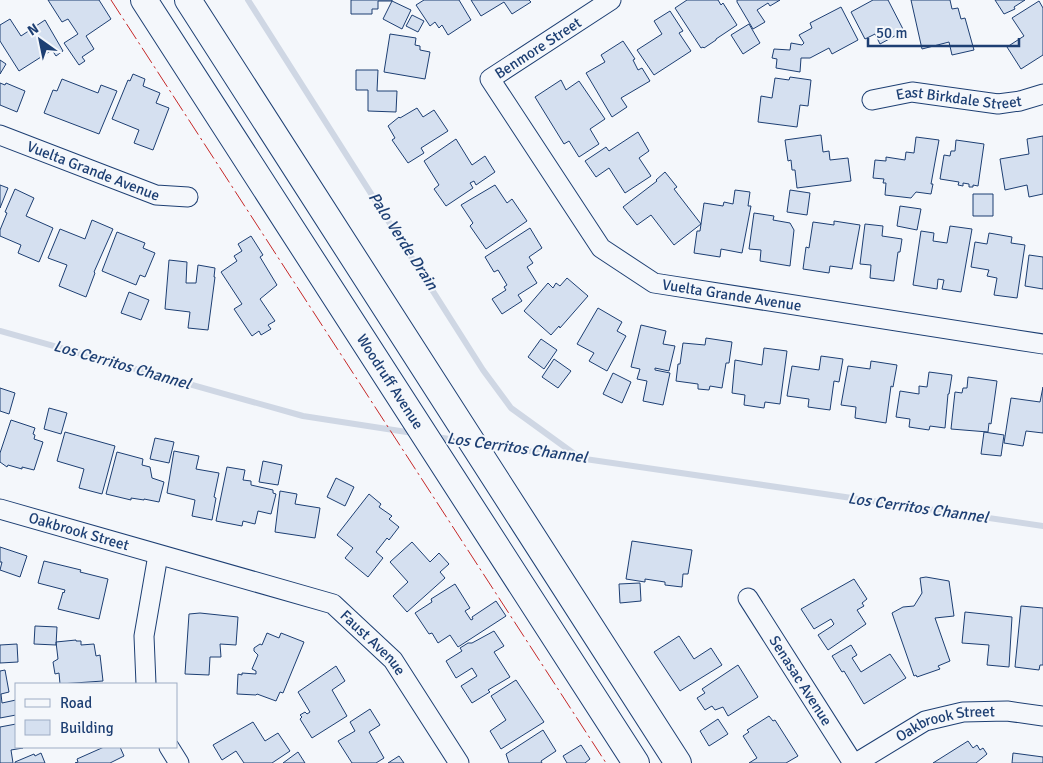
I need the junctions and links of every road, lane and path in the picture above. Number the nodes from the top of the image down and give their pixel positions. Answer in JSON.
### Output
{"nodes":[{"id":1,"x":144,"y":0,"type":"edge"},
{"id":2,"x":188,"y":0,"type":"edge"},
{"id":3,"x":611,"y":0,"type":"edge"},
{"id":4,"x":490,"y":79,"type":"joint"},
{"id":5,"x":1043,"y":94,"type":"edge"},
{"id":6,"x":872,"y":100,"type":"dead end"},
{"id":7,"x":0,"y":135,"type":"edge"},
{"id":8,"x":188,"y":197,"type":"dead end"},
{"id":9,"x":1043,"y":344,"type":"edge"},
{"id":10,"x":0,"y":509,"type":"edge"},
{"id":11,"x":158,"y":555,"type":"junction"},
{"id":12,"x":748,"y":598,"type":"dead end"},
{"id":13,"x":146,"y":683,"type":"edge"},
{"id":14,"x":1043,"y":716,"type":"edge"},
{"id":15,"x":170,"y":748,"type":"edge"},
{"id":16,"x":179,"y":763,"type":"edge"},
{"id":17,"x":459,"y":763,"type":"edge"},
{"id":18,"x":636,"y":763,"type":"edge"},
{"id":19,"x":678,"y":763,"type":"edge"},
{"id":20,"x":855,"y":763,"type":"edge"}],
"edges":[{"from":1,"to":18,"type":"main road","name":"Woodruff Avenue"},
{"from":2,"to":19,"type":"main road"},
{"from":3,"to":4,"type":"street","name":"Benmore Street"},
{"from":4,"to":9,"type":"street","name":"Vuelta Grande Avenue"},
{"from":5,"to":6,"type":"street","name":"East Birkdale Street"},
{"from":7,"to":8,"type":"street","name":"Vuelta Grande Avenue"},
{"from":10,"to":11,"type":"street","name":"Oakbrook Street"},
{"from":11,"to":13,"type":"street"},
{"from":11,"to":17,"type":"street","name":"Faust Avenue"},
{"from":12,"to":20,"type":"street","name":"Senasac Avenue"},
{"from":14,"to":20,"type":"street","name":"Oakbrook Street"},
{"from":15,"to":16,"type":"street"}]}
